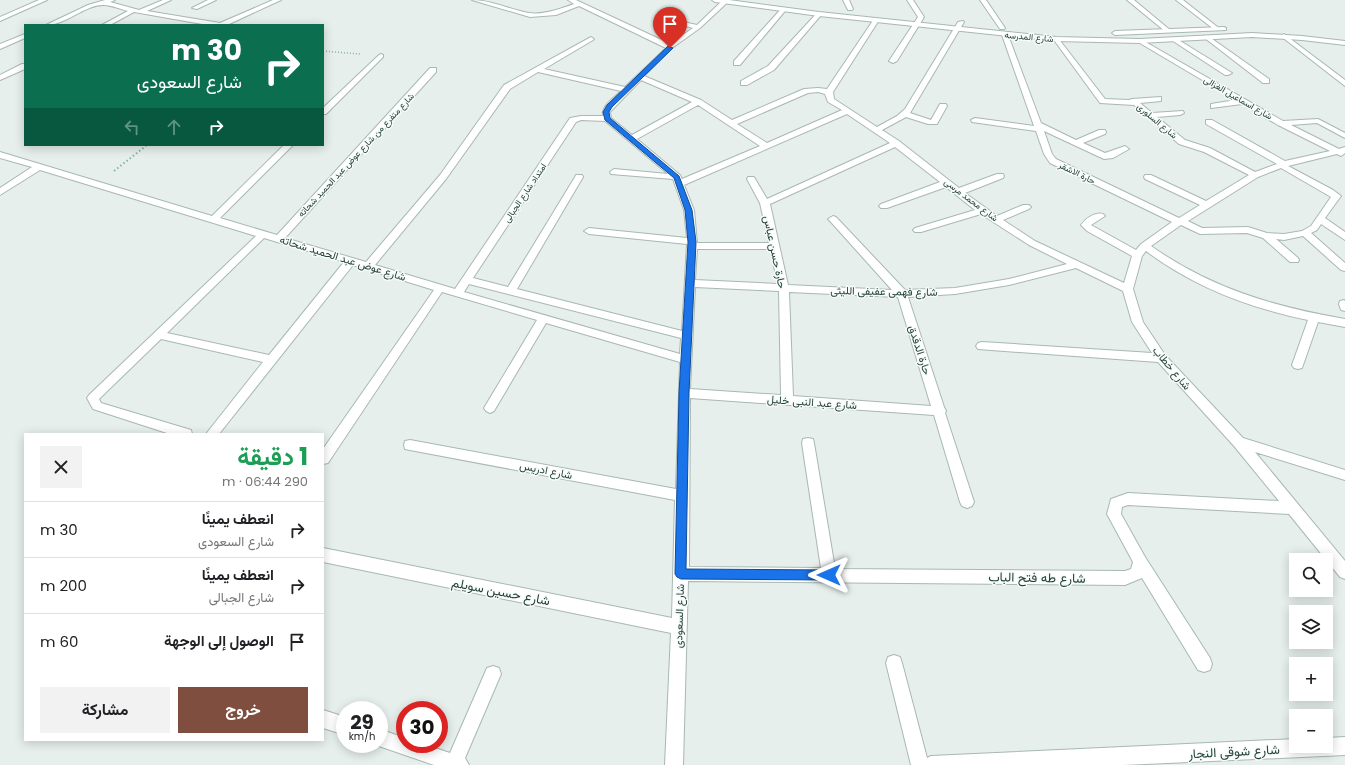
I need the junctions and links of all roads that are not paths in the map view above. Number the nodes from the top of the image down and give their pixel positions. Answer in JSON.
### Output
{"nodes":[{"id":1,"x":44,"y":0,"type":"edge"},
{"id":2,"x":113,"y":0,"type":"edge"},
{"id":3,"x":168,"y":0,"type":"edge"},
{"id":4,"x":213,"y":0,"type":"edge"},
{"id":5,"x":278,"y":0,"type":"edge"},
{"id":6,"x":475,"y":0,"type":"edge"},
{"id":7,"x":571,"y":0,"type":"edge"},
{"id":8,"x":714,"y":0,"type":"edge"},
{"id":9,"x":759,"y":0,"type":"edge"},
{"id":10,"x":846,"y":0,"type":"edge"},
{"id":11,"x":910,"y":0,"type":"edge"},
{"id":12,"x":982,"y":0,"type":"edge"},
{"id":13,"x":1130,"y":0,"type":"edge"},
{"id":14,"x":1179,"y":0,"type":"edge"},
{"id":15,"x":726,"y":1,"type":"edge"},
{"id":16,"x":105,"y":3,"type":"junction"},
{"id":17,"x":579,"y":4,"type":"junction"},
{"id":18,"x":806,"y":5,"type":"dead end"},
{"id":19,"x":195,"y":8,"type":"dead end"},
{"id":20,"x":843,"y":8,"type":"dead end"},
{"id":21,"x":850,"y":9,"type":"junction"},
{"id":22,"x":783,"y":10,"type":"junction"},
{"id":23,"x":858,"y":10,"type":"dead end"},
{"id":24,"x":137,"y":11,"type":"junction"},
{"id":25,"x":819,"y":14,"type":"junction"},
{"id":26,"x":913,"y":16,"type":"dead end"},
{"id":27,"x":921,"y":17,"type":"junction"},
{"id":28,"x":663,"y":18,"type":"dead end"},
{"id":29,"x":0,"y":19,"type":"edge"},
{"id":30,"x":876,"y":20,"type":"junction"},
{"id":31,"x":50,"y":24,"type":"edge"},
{"id":32,"x":107,"y":24,"type":"edge"},
{"id":33,"x":214,"y":24,"type":"edge"},
{"id":34,"x":224,"y":24,"type":"edge"},
{"id":35,"x":916,"y":24,"type":"junction"},
{"id":36,"x":959,"y":26,"type":"junction"},
{"id":37,"x":698,"y":27,"type":"junction"},
{"id":38,"x":1232,"y":28,"type":"dead end"},
{"id":39,"x":1217,"y":29,"type":"junction"},
{"id":40,"x":1004,"y":31,"type":"junction"},
{"id":41,"x":1168,"y":31,"type":"junction"},
{"id":42,"x":24,"y":36,"type":"edge"},
{"id":43,"x":1284,"y":36,"type":"junction"},
{"id":44,"x":1208,"y":38,"type":"junction"},
{"id":45,"x":591,"y":39,"type":"dead end"},
{"id":46,"x":1056,"y":39,"type":"junction"},
{"id":47,"x":1175,"y":40,"type":"junction"},
{"id":48,"x":1140,"y":41,"type":"junction"},
{"id":49,"x":1345,"y":43,"type":"edge"},
{"id":50,"x":0,"y":47,"type":"edge"},
{"id":51,"x":670,"y":48,"type":"junction"},
{"id":52,"x":381,"y":56,"type":"road end"},
{"id":53,"x":893,"y":60,"type":"dead end"},
{"id":54,"x":737,"y":63,"type":"dead end"},
{"id":55,"x":24,"y":66,"type":"edge"},
{"id":56,"x":433,"y":70,"type":"dead end"},
{"id":57,"x":538,"y":70,"type":"junction"},
{"id":58,"x":1228,"y":73,"type":"dead end"},
{"id":59,"x":640,"y":77,"type":"junction"},
{"id":60,"x":0,"y":78,"type":"edge"},
{"id":61,"x":1266,"y":81,"type":"dead end"},
{"id":62,"x":744,"y":83,"type":"dead end"},
{"id":63,"x":1345,"y":84,"type":"edge"},
{"id":64,"x":626,"y":90,"type":"junction"},
{"id":65,"x":829,"y":92,"type":"junction"},
{"id":66,"x":1158,"y":99,"type":"dead end"},
{"id":67,"x":1132,"y":101,"type":"junction"},
{"id":68,"x":1244,"y":101,"type":"junction"},
{"id":69,"x":698,"y":102,"type":"junction"},
{"id":70,"x":943,"y":106,"type":"dead end"},
{"id":71,"x":1214,"y":106,"type":"dead end"},
{"id":72,"x":324,"y":111,"type":"edge"},
{"id":73,"x":847,"y":111,"type":"junction"},
{"id":74,"x":1180,"y":113,"type":"dead end"},
{"id":75,"x":905,"y":114,"type":"junction"},
{"id":76,"x":1152,"y":115,"type":"junction"},
{"id":77,"x":607,"y":119,"type":"junction"},
{"id":78,"x":975,"y":120,"type":"dead end"},
{"id":79,"x":1209,"y":122,"type":"dead end"},
{"id":80,"x":732,"y":123,"type":"junction"},
{"id":81,"x":1281,"y":123,"type":"junction"},
{"id":82,"x":1039,"y":127,"type":"junction"},
{"id":83,"x":876,"y":130,"type":"junction"},
{"id":84,"x":1102,"y":132,"type":"dead end"},
{"id":85,"x":1345,"y":136,"type":"edge"},
{"id":86,"x":631,"y":139,"type":"junction"},
{"id":87,"x":896,"y":143,"type":"junction"},
{"id":88,"x":1076,"y":143,"type":"junction"},
{"id":89,"x":288,"y":146,"type":"edge"},
{"id":90,"x":767,"y":146,"type":"junction"},
{"id":91,"x":1125,"y":148,"type":"dead end"},
{"id":92,"x":1343,"y":152,"type":"edge"},
{"id":93,"x":0,"y":155,"type":"edge"},
{"id":94,"x":1283,"y":165,"type":"junction"},
{"id":95,"x":40,"y":166,"type":"junction"},
{"id":96,"x":614,"y":172,"type":"dead end"},
{"id":97,"x":1255,"y":175,"type":"junction"},
{"id":98,"x":1000,"y":176,"type":"dead end"},
{"id":99,"x":1148,"y":176,"type":"dead end"},
{"id":100,"x":579,"y":177,"type":"dead end"},
{"id":101,"x":752,"y":179,"type":"dead end"},
{"id":102,"x":678,"y":181,"type":"junction"},
{"id":103,"x":947,"y":183,"type":"junction"},
{"id":104,"x":0,"y":192,"type":"edge"},
{"id":105,"x":958,"y":192,"type":"junction"},
{"id":106,"x":1330,"y":192,"type":"junction"},
{"id":107,"x":1345,"y":196,"type":"edge"},
{"id":108,"x":765,"y":204,"type":"junction"},
{"id":109,"x":1208,"y":205,"type":"junction"},
{"id":110,"x":884,"y":206,"type":"dead end"},
{"id":111,"x":1026,"y":206,"type":"dead end"},
{"id":112,"x":982,"y":211,"type":"junction"},
{"id":113,"x":1100,"y":216,"type":"dead end"},
{"id":114,"x":214,"y":219,"type":"junction"},
{"id":115,"x":833,"y":219,"type":"dead end"},
{"id":116,"x":1320,"y":219,"type":"junction"},
{"id":117,"x":996,"y":220,"type":"junction"},
{"id":118,"x":1180,"y":221,"type":"junction"},
{"id":119,"x":918,"y":230,"type":"dead end"},
{"id":120,"x":589,"y":231,"type":"dead end"},
{"id":121,"x":1306,"y":233,"type":"junction"},
{"id":122,"x":263,"y":234,"type":"junction"},
{"id":123,"x":1266,"y":236,"type":"junction"},
{"id":124,"x":1345,"y":237,"type":"edge"},
{"id":125,"x":278,"y":239,"type":"junction"},
{"id":126,"x":692,"y":244,"type":"junction"},
{"id":127,"x":774,"y":246,"type":"junction"},
{"id":128,"x":1145,"y":246,"type":"junction"},
{"id":129,"x":1137,"y":255,"type":"junction"},
{"id":130,"x":1294,"y":260,"type":"dead end"},
{"id":131,"x":351,"y":261,"type":"junction"},
{"id":132,"x":1076,"y":265,"type":"junction"},
{"id":133,"x":368,"y":266,"type":"junction"},
{"id":134,"x":1345,"y":268,"type":"edge"},
{"id":135,"x":467,"y":280,"type":"junction"},
{"id":136,"x":690,"y":283,"type":"junction"},
{"id":137,"x":440,"y":288,"type":"junction"},
{"id":138,"x":784,"y":289,"type":"junction"},
{"id":139,"x":1128,"y":289,"type":"junction"},
{"id":140,"x":511,"y":291,"type":"junction"},
{"id":141,"x":458,"y":293,"type":"junction"},
{"id":142,"x":902,"y":294,"type":"junction"},
{"id":143,"x":568,"y":306,"type":"junction"},
{"id":144,"x":1314,"y":318,"type":"junction"},
{"id":145,"x":543,"y":319,"type":"junction"},
{"id":146,"x":557,"y":322,"type":"junction"},
{"id":147,"x":1345,"y":323,"type":"edge"},
{"id":148,"x":158,"y":335,"type":"junction"},
{"id":149,"x":687,"y":336,"type":"junction"},
{"id":150,"x":982,"y":346,"type":"dead end"},
{"id":151,"x":1161,"y":358,"type":"junction"},
{"id":152,"x":272,"y":360,"type":"junction"},
{"id":153,"x":686,"y":360,"type":"junction"},
{"id":154,"x":1298,"y":365,"type":"dead end"},
{"id":155,"x":684,"y":393,"type":"junction"},
{"id":156,"x":787,"y":400,"type":"junction"},
{"id":157,"x":490,"y":408,"type":"dead end"},
{"id":158,"x":940,"y":411,"type":"junction"},
{"id":159,"x":183,"y":433,"type":"edge"},
{"id":160,"x":213,"y":433,"type":"edge"},
{"id":161,"x":1239,"y":442,"type":"junction"},
{"id":162,"x":808,"y":443,"type":"dead end"},
{"id":163,"x":410,"y":445,"type":"dead end"},
{"id":164,"x":324,"y":458,"type":"edge"},
{"id":165,"x":1345,"y":475,"type":"edge"},
{"id":166,"x":682,"y":496,"type":"junction"},
{"id":167,"x":967,"y":502,"type":"dead end"},
{"id":168,"x":1293,"y":508,"type":"junction"},
{"id":169,"x":324,"y":555,"type":"edge"},
{"id":170,"x":1140,"y":562,"type":"junction"},
{"id":171,"x":1345,"y":571,"type":"edge"},
{"id":172,"x":681,"y":574,"type":"junction"},
{"id":173,"x":829,"y":575,"type":"junction"},
{"id":174,"x":678,"y":627,"type":"junction"},
{"id":175,"x":894,"y":662,"type":"dead end"},
{"id":176,"x":1204,"y":664,"type":"dead end"},
{"id":177,"x":493,"y":674,"type":"dead end"},
{"id":178,"x":324,"y":719,"type":"edge"},
{"id":179,"x":336,"y":723,"type":"edge"},
{"id":180,"x":388,"y":741,"type":"edge"},
{"id":181,"x":1345,"y":746,"type":"edge"},
{"id":182,"x":457,"y":764,"type":"edge"},
{"id":183,"x":674,"y":765,"type":"edge"},
{"id":184,"x":920,"y":765,"type":"edge"},
{"id":185,"x":931,"y":765,"type":"edge"}],
"edges":[{"from":1,"to":29,"type":"street"},
{"from":2,"to":16,"type":"street"},
{"from":3,"to":24,"type":"street"},
{"from":4,"to":19,"type":"street"},
{"from":5,"to":34,"type":"street"},
{"from":6,"to":17,"type":"street"},
{"from":7,"to":17,"type":"street"},
{"from":8,"to":15,"type":"street","name":"شارع المدرسه"},
{"from":9,"to":18,"type":"street"},
{"from":10,"to":21,"type":"street"},
{"from":11,"to":27,"type":"street"},
{"from":12,"to":40,"type":"street","name":"حارة الاشقر"},
{"from":13,"to":41,"type":"street"},
{"from":14,"to":39,"type":"street"},
{"from":15,"to":22,"type":"street","name":"شارع المدرسه"},
{"from":15,"to":37,"type":"street"},
{"from":16,"to":24,"type":"street"},
{"from":16,"to":31,"type":"street"},
{"from":17,"to":51,"type":"street"},
{"from":20,"to":21,"type":"street"},
{"from":21,"to":23,"type":"street"},
{"from":22,"to":25,"type":"street","name":"شارع المدرسه"},
{"from":22,"to":54,"type":"street"},
{"from":24,"to":32,"type":"street"},
{"from":24,"to":33,"type":"street"},
{"from":25,"to":30,"type":"street","name":"شارع المدرسه"},
{"from":25,"to":62,"type":"street"},
{"from":26,"to":27,"type":"street","name":"شارع المدرسه"},
{"from":27,"to":35,"type":"street"},
{"from":27,"to":36,"type":"street","name":"شارع المدرسه"},
{"from":28,"to":37,"type":"street"},
{"from":30,"to":35,"type":"street","name":"شارع المدرسه"},
{"from":30,"to":65,"type":"street"},
{"from":35,"to":36,"type":"street","name":"شارع المدرسه"},
{"from":35,"to":53,"type":"street"},
{"from":36,"to":40,"type":"street","name":"شارع المدرسه"},
{"from":36,"to":75,"type":"street"},
{"from":37,"to":51,"type":"street"},
{"from":38,"to":39,"type":"street","name":"شارع المدرسه"},
{"from":39,"to":41,"type":"street","name":"شارع المدرسه"},
{"from":40,"to":41,"type":"street","name":"شارع المدرسه"},
{"from":40,"to":46,"type":"street","name":"شارع المدرسه"},
{"from":40,"to":82,"type":"street","name":"حارة الاشقر"},
{"from":42,"to":50,"type":"street"},
{"from":43,"to":44,"type":"street","name":"شارع المدرسه"},
{"from":43,"to":49,"type":"street","name":"شارع المدرسه"},
{"from":43,"to":63,"type":"street"},
{"from":44,"to":47,"type":"street","name":"شارع المدرسه"},
{"from":44,"to":61,"type":"street"},
{"from":45,"to":57,"type":"street"},
{"from":46,"to":48,"type":"street","name":"شارع المدرسه"},
{"from":46,"to":67,"type":"street","name":"شارع السلورى"},
{"from":47,"to":48,"type":"street","name":"شارع المدرسه"},
{"from":47,"to":58,"type":"street"},
{"from":48,"to":68,"type":"street","name":"شارع اسماعيل الغزالى"},
{"from":51,"to":59,"type":"street"},
{"from":52,"to":72,"type":"street"},
{"from":55,"to":60,"type":"street"},
{"from":56,"to":125,"type":"street","name":"شارع متفرع من شارع عوض عبد الحميد شحاته"},
{"from":57,"to":64,"type":"street"},
{"from":57,"to":133,"type":"street"},
{"from":59,"to":64,"type":"street"},
{"from":59,"to":69,"type":"street"},
{"from":64,"to":77,"type":"street"},
{"from":65,"to":73,"type":"street","name":"شارع محمد مرسى"},
{"from":65,"to":80,"type":"street"},
{"from":66,"to":67,"type":"street"},
{"from":67,"to":76,"type":"street","name":"شارع السلورى"},
{"from":68,"to":71,"type":"street"},
{"from":68,"to":81,"type":"street","name":"شارع اسماعيل الغزالى"},
{"from":69,"to":80,"type":"street"},
{"from":69,"to":86,"type":"street"},
{"from":70,"to":75,"type":"street"},
{"from":73,"to":83,"type":"street","name":"شارع محمد مرسى"},
{"from":73,"to":90,"type":"street"},
{"from":74,"to":76,"type":"street"},
{"from":75,"to":83,"type":"street"},
{"from":76,"to":97,"type":"street","name":"شارع السلورى"},
{"from":77,"to":86,"type":"street","name":"شارع السعودى"},
{"from":77,"to":135,"type":"street","name":"امتداد شارع الجبالى"},
{"from":78,"to":82,"type":"street"},
{"from":79,"to":94,"type":"street"},
{"from":80,"to":90,"type":"street"},
{"from":81,"to":85,"type":"street"},
{"from":81,"to":92,"type":"street","name":"شارع اسماعيل الغزالى"},
{"from":82,"to":88,"type":"street"},
{"from":82,"to":118,"type":"street","name":"حارة الاشقر"},
{"from":83,"to":87,"type":"street","name":"شارع محمد مرسى"},
{"from":84,"to":88,"type":"street"},
{"from":86,"to":102,"type":"street","name":"شارع السعودى"},
{"from":87,"to":103,"type":"street","name":"شارع محمد مرسى"},
{"from":87,"to":108,"type":"street"},
{"from":88,"to":91,"type":"street"},
{"from":89,"to":114,"type":"street"},
{"from":90,"to":102,"type":"street"},
{"from":92,"to":94,"type":"street"},
{"from":93,"to":95,"type":"street","name":"شارع عوض عبد الحميد شحاته"},
{"from":94,"to":97,"type":"street"},
{"from":94,"to":106,"type":"street"},
{"from":95,"to":104,"type":"street"},
{"from":95,"to":114,"type":"street","name":"شارع عوض عبد الحميد شحاته"},
{"from":96,"to":102,"type":"street"},
{"from":97,"to":109,"type":"street"},
{"from":98,"to":105,"type":"street"},
{"from":99,"to":109,"type":"street"},
{"from":100,"to":140,"type":"street"},
{"from":101,"to":108,"type":"street","name":"حارة حسن عباس"},
{"from":102,"to":126,"type":"street","name":"شارع السعودى"},
{"from":103,"to":105,"type":"street","name":"شارع محمد مرسى"},
{"from":103,"to":110,"type":"street"},
{"from":105,"to":112,"type":"street","name":"شارع محمد مرسى"},
{"from":106,"to":107,"type":"street"},
{"from":106,"to":116,"type":"street"},
{"from":108,"to":127,"type":"street","name":"حارة حسن عباس"},
{"from":109,"to":118,"type":"street"},
{"from":111,"to":117,"type":"street"},
{"from":112,"to":117,"type":"street","name":"شارع محمد مرسى"},
{"from":112,"to":119,"type":"street"},
{"from":113,"to":129,"type":"street"},
{"from":114,"to":122,"type":"street","name":"شارع عوض عبد الحميد شحاته"},
{"from":115,"to":142,"type":"street","name":"حارة الدقدق"},
{"from":116,"to":121,"type":"street"},
{"from":116,"to":124,"type":"street"},
{"from":117,"to":132,"type":"street","name":"شارع محمد مرسى"},
{"from":118,"to":123,"type":"street","name":"حارة الاشقر"},
{"from":118,"to":128,"type":"street"},
{"from":120,"to":126,"type":"street"},
{"from":121,"to":123,"type":"street"},
{"from":121,"to":134,"type":"street"},
{"from":122,"to":125,"type":"street","name":"شارع عوض عبد الحميد شحاته"},
{"from":122,"to":148,"type":"street"},
{"from":123,"to":130,"type":"street"},
{"from":125,"to":131,"type":"street","name":"شارع عوض عبد الحميد شحاته"},
{"from":126,"to":127,"type":"street"},
{"from":126,"to":136,"type":"street","name":"شارع السعودى"},
{"from":127,"to":138,"type":"street","name":"حارة حسن عباس"},
{"from":128,"to":129,"type":"street"},
{"from":128,"to":144,"type":"street"},
{"from":129,"to":139,"type":"street"},
{"from":131,"to":133,"type":"street","name":"شارع عوض عبد الحميد شحاته"},
{"from":131,"to":152,"type":"street"},
{"from":132,"to":139,"type":"street","name":"شارع محمد مرسى"},
{"from":132,"to":142,"type":"street","name":"شارع فهمى عفيفى الليثى"},
{"from":133,"to":137,"type":"street","name":"شارع عوض عبد الحميد شحاته"},
{"from":135,"to":140,"type":"street"},
{"from":135,"to":141,"type":"street","name":"امتداد شارع الجبالى"},
{"from":136,"to":138,"type":"street","name":"شارع فهمى عفيفى الليثى"},
{"from":136,"to":149,"type":"street","name":"شارع السعودى"},
{"from":137,"to":141,"type":"street","name":"شارع عوض عبد الحميد شحاته"},
{"from":137,"to":164,"type":"street"},
{"from":138,"to":142,"type":"street","name":"شارع فهمى عفيفى الليثى"},
{"from":138,"to":156,"type":"street","name":"حارة حسن عباس"},
{"from":139,"to":151,"type":"street","name":"شارع خطاب"},
{"from":140,"to":143,"type":"street"},
{"from":141,"to":145,"type":"street","name":"شارع عوض عبد الحميد شحاته"},
{"from":142,"to":158,"type":"street","name":"حارة الدقدق"},
{"from":143,"to":146,"type":"street"},
{"from":143,"to":149,"type":"street"},
{"from":144,"to":147,"type":"street"},
{"from":144,"to":154,"type":"street"},
{"from":145,"to":146,"type":"street","name":"شارع عوض عبد الحميد شحاته"},
{"from":145,"to":157,"type":"street"},
{"from":146,"to":153,"type":"street","name":"شارع عوض عبد الحميد شحاته"},
{"from":148,"to":152,"type":"street"},
{"from":148,"to":159,"type":"street"},
{"from":149,"to":153,"type":"street","name":"شارع السعودى"},
{"from":150,"to":151,"type":"street"},
{"from":151,"to":161,"type":"street","name":"شارع خطاب"},
{"from":152,"to":160,"type":"street"},
{"from":153,"to":155,"type":"street","name":"شارع السعودى"},
{"from":155,"to":156,"type":"street","name":"شارع عبد النبى خليل"},
{"from":155,"to":166,"type":"street","name":"شارع السعودى"},
{"from":156,"to":158,"type":"street","name":"شارع عبد النبى خليل"},
{"from":158,"to":167,"type":"street","name":"حارة الدقدق"},
{"from":161,"to":165,"type":"street"},
{"from":161,"to":168,"type":"street","name":"شارع خطاب"},
{"from":162,"to":173,"type":"street"},
{"from":163,"to":166,"type":"street","name":"شارع ادريس"},
{"from":166,"to":172,"type":"street","name":"شارع السعودى"},
{"from":168,"to":170,"type":"street"},
{"from":168,"to":171,"type":"street","name":"شارع خطاب"},
{"from":169,"to":174,"type":"street","name":"شارع حسين سويلم"},
{"from":170,"to":173,"type":"street","name":"شارع طه فتح الباب"},
{"from":170,"to":176,"type":"street"},
{"from":172,"to":173,"type":"street","name":"شارع طه فتح الباب"},
{"from":172,"to":174,"type":"street","name":"شارع السعودى"},
{"from":174,"to":183,"type":"street","name":"شارع السعودى"},
{"from":175,"to":184,"type":"street"},
{"from":177,"to":182,"type":"street"},
{"from":178,"to":179,"type":"street"},
{"from":180,"to":182,"type":"street"},
{"from":181,"to":185,"type":"street","name":"شارع شوقى النجار"}]}
